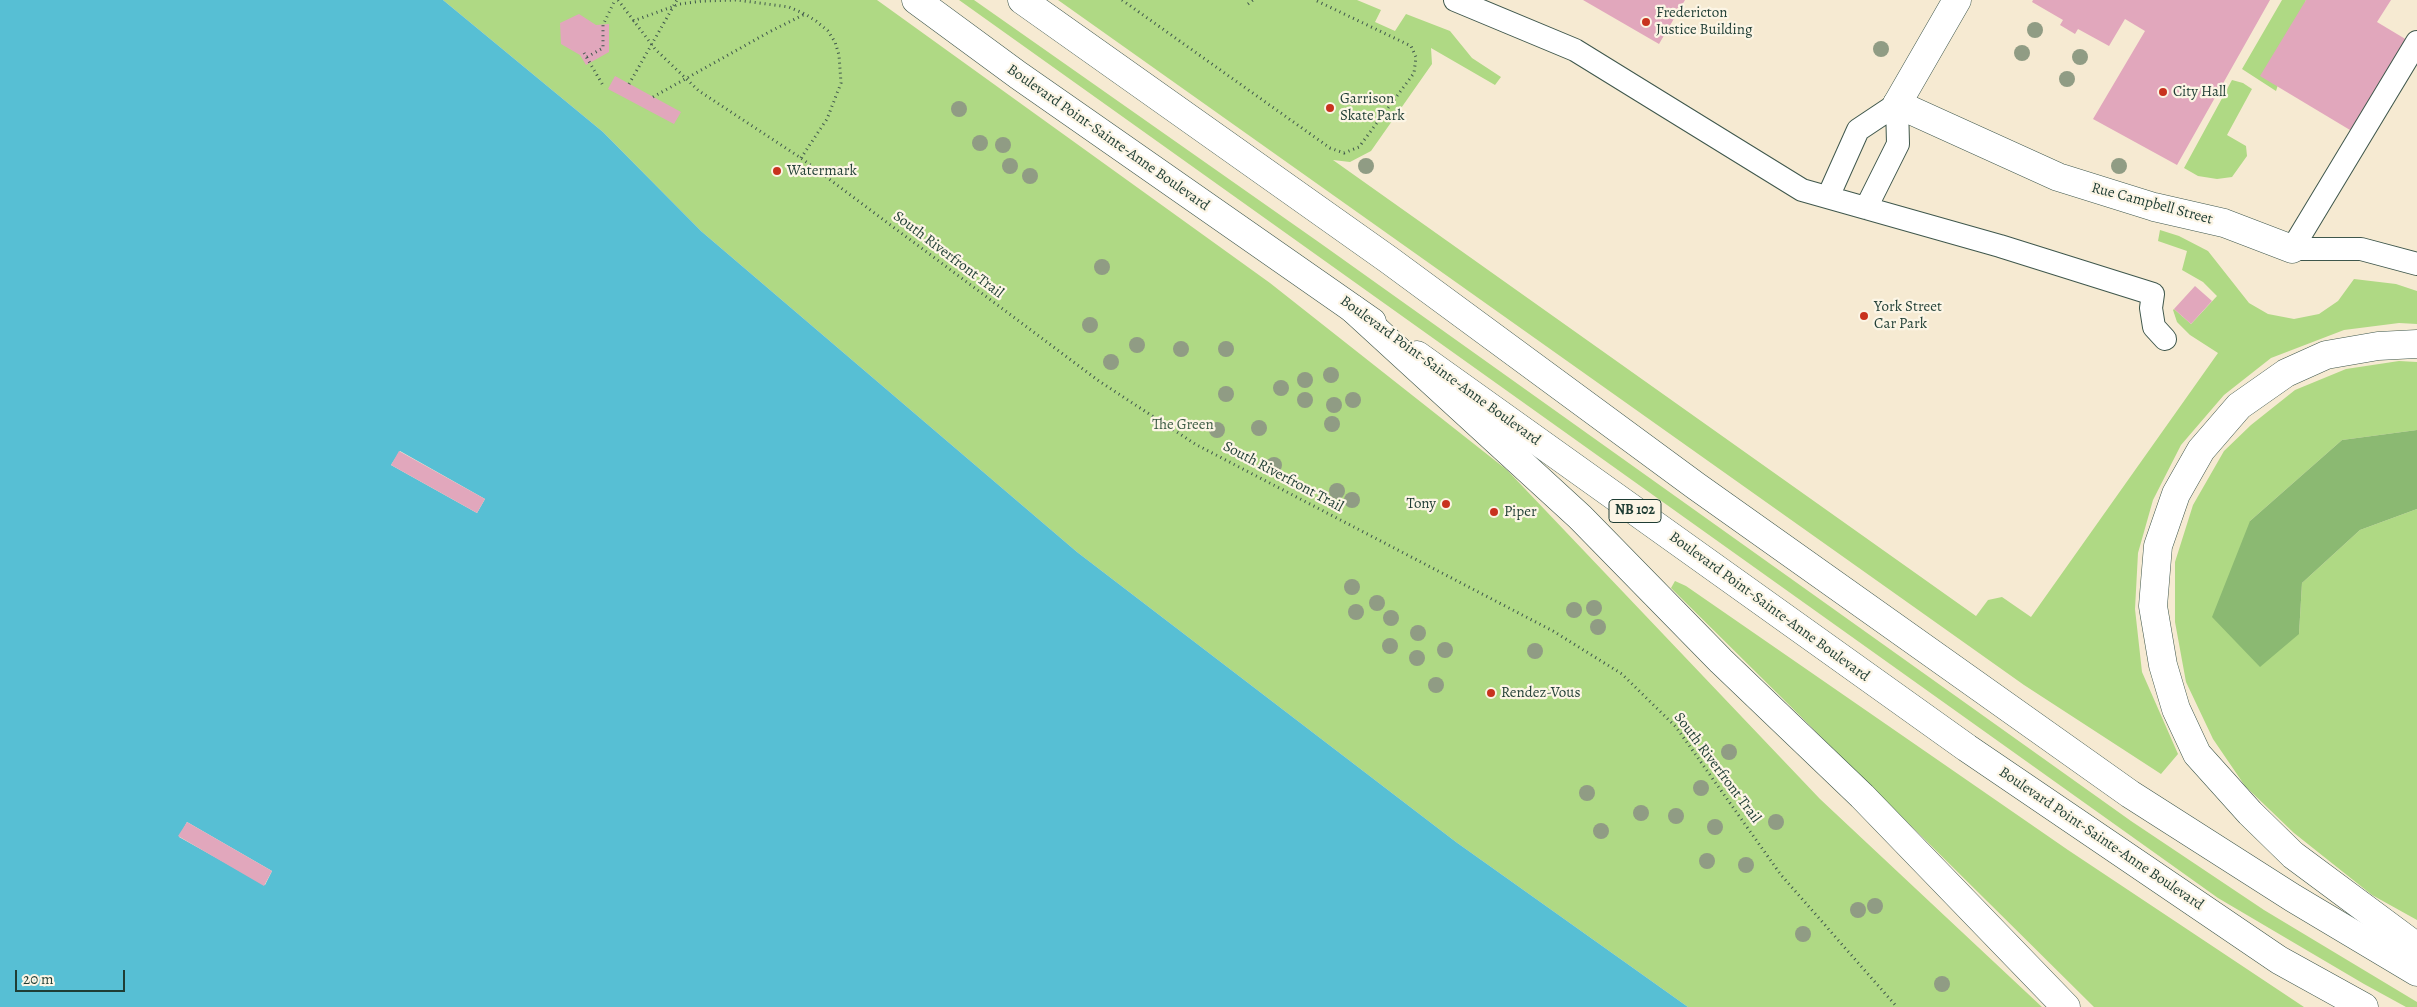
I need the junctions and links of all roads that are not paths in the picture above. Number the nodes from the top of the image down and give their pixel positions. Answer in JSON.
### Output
{"nodes":[{"id":1,"x":916,"y":0,"type":"edge"},
{"id":2,"x":1022,"y":0,"type":"edge"},
{"id":3,"x":1455,"y":0,"type":"edge"},
{"id":4,"x":1957,"y":0,"type":"edge"},
{"id":5,"x":2417,"y":42,"type":"edge"},
{"id":6,"x":1897,"y":104,"type":"junction"},
{"id":7,"x":1828,"y":197,"type":"junction"},
{"id":8,"x":1866,"y":208,"type":"junction"},
{"id":9,"x":2292,"y":249,"type":"junction"},
{"id":10,"x":2417,"y":264,"type":"edge"},
{"id":11,"x":1353,"y":309,"type":"junction"},
{"id":12,"x":2165,"y":339,"type":"dead end"},
{"id":13,"x":2417,"y":344,"type":"edge"},
{"id":14,"x":2417,"y":947,"type":"edge"},
{"id":15,"x":2417,"y":972,"type":"edge"},
{"id":16,"x":2066,"y":1007,"type":"edge"},
{"id":17,"x":2364,"y":1007,"type":"edge"}],
"edges":[{"from":1,"to":11,"type":"main road","name":"Boulevard Point-Sainte-Anne Boulevard","number":"NB 102"},
{"from":2,"to":15,"type":"main road"},
{"from":3,"to":7,"type":"lane"},
{"from":4,"to":6,"type":"main road"},
{"from":5,"to":9,"type":"lane"},
{"from":6,"to":7,"type":"lane"},
{"from":6,"to":8,"type":"lane"},
{"from":6,"to":9,"type":"main road","name":"Rue Campbell Street"},
{"from":7,"to":8,"type":"lane"},
{"from":8,"to":12,"type":"lane"},
{"from":9,"to":10,"type":"lane","name":"Rue Campbell Street"},
{"from":11,"to":16,"type":"main road"},
{"from":11,"to":17,"type":"main road","name":"Boulevard Point-Sainte-Anne Boulevard","number":"NB 102"},
{"from":13,"to":14,"type":"main road"}]}
